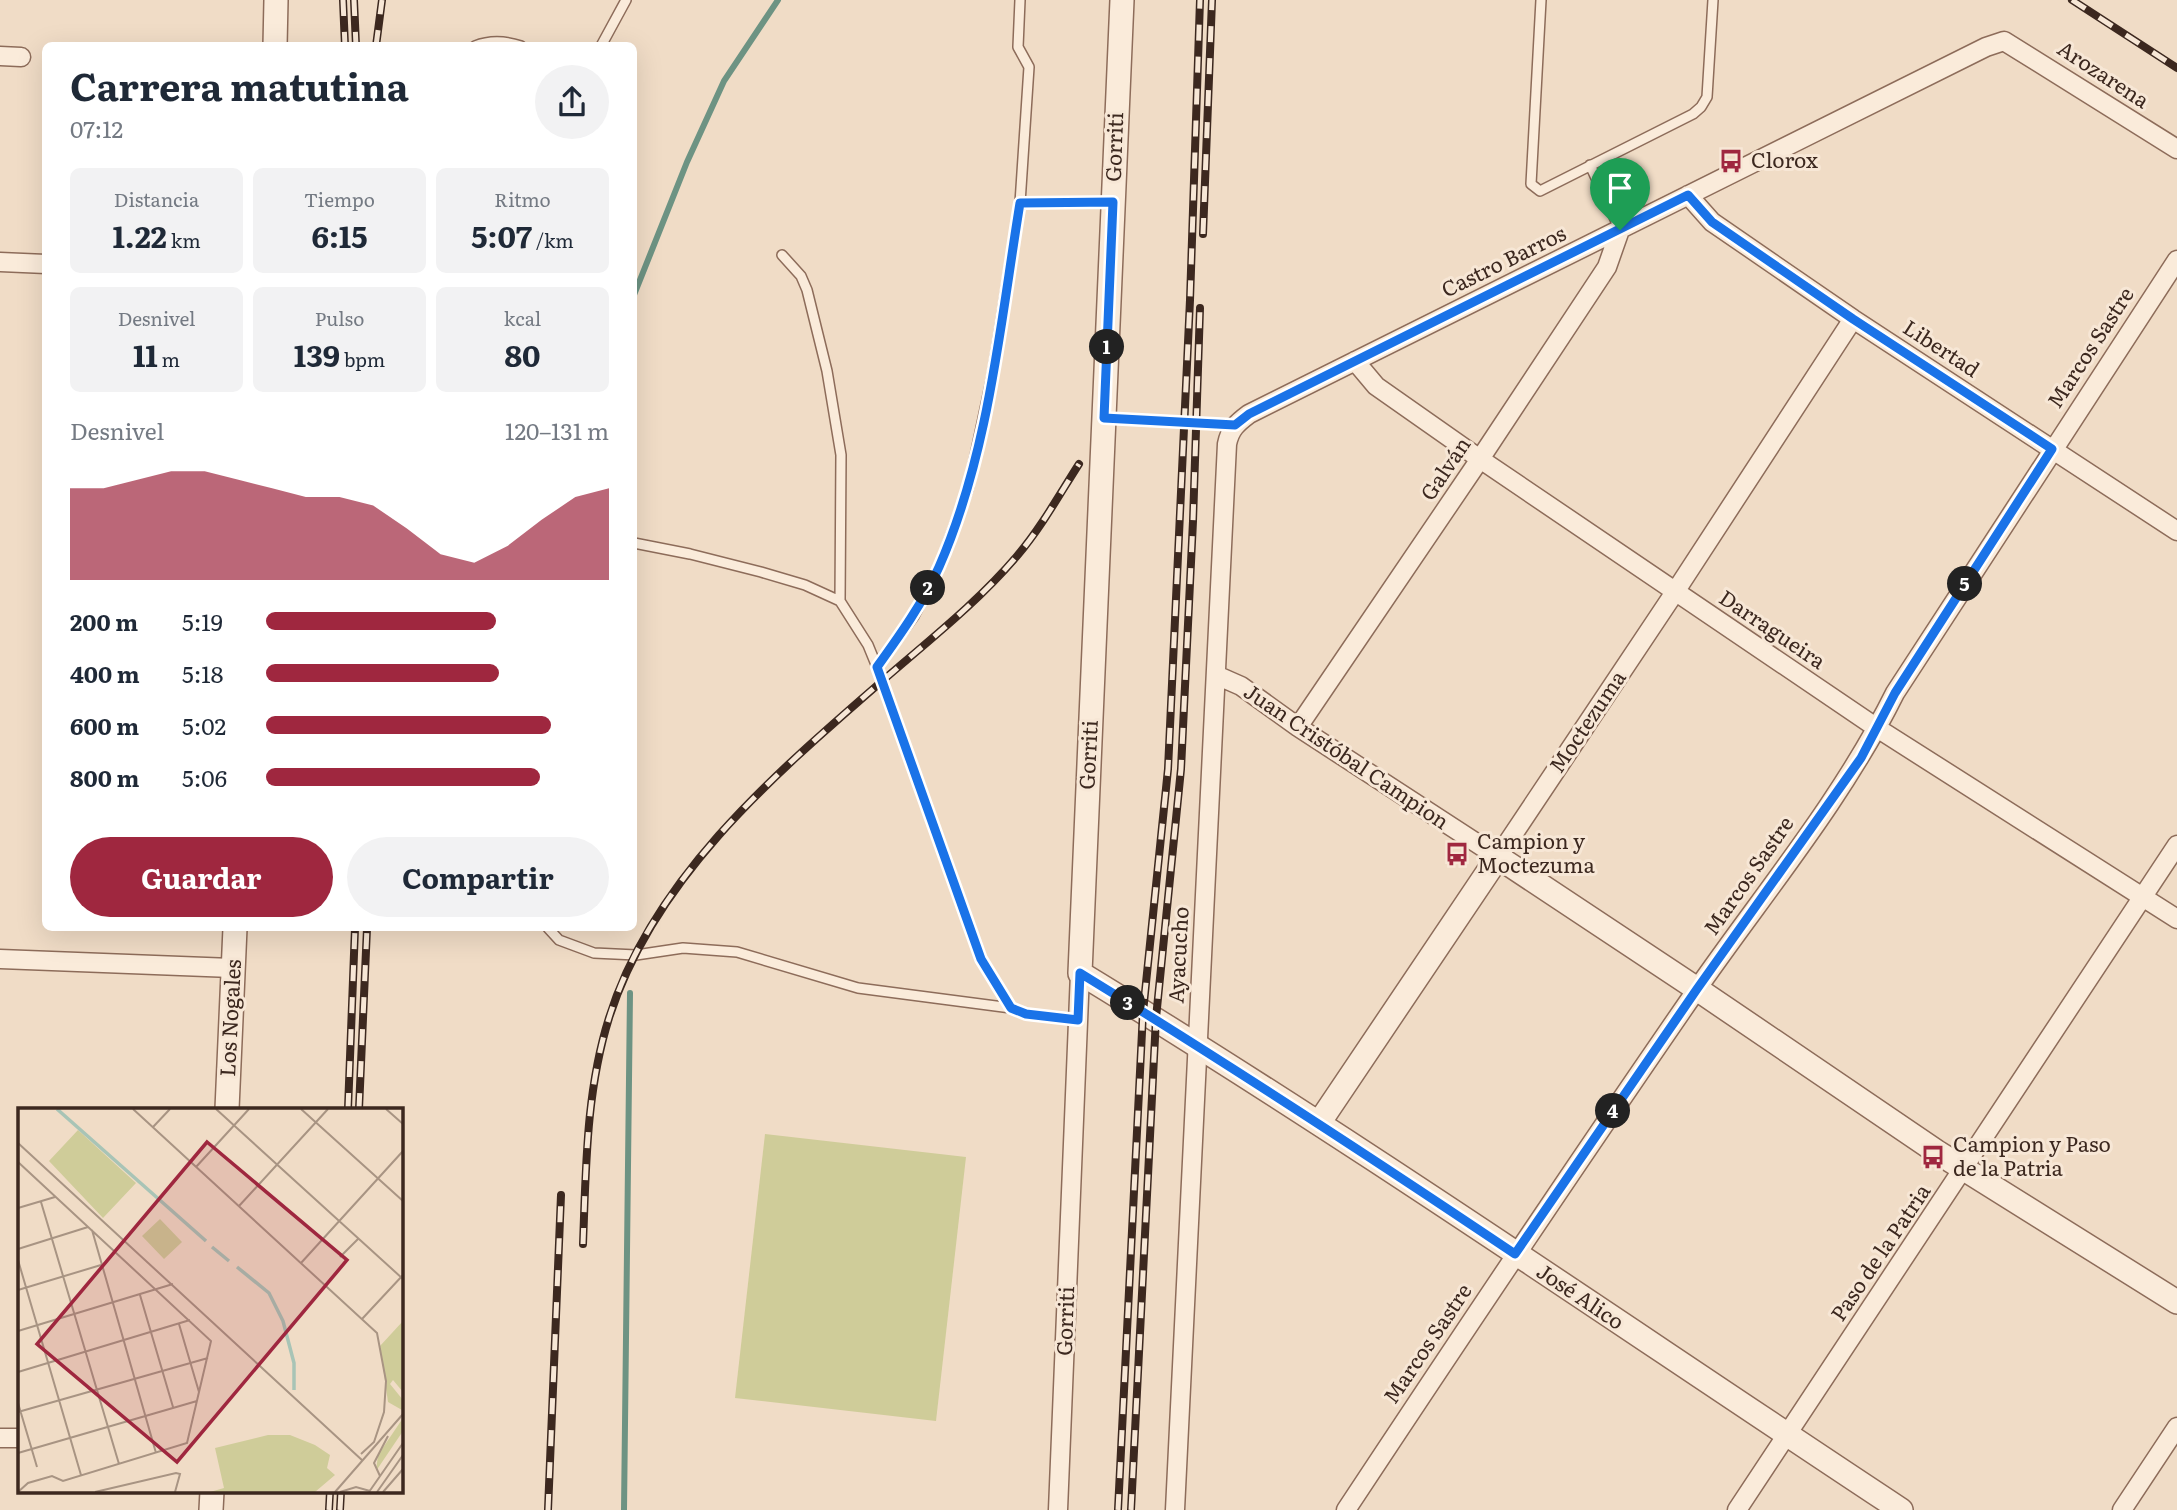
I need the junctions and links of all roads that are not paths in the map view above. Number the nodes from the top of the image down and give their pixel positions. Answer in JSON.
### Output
{"nodes":[{"id":1,"x":276,"y":0,"type":"edge"},
{"id":2,"x":626,"y":0,"type":"edge"},
{"id":3,"x":1020,"y":0,"type":"edge"},
{"id":4,"x":1122,"y":0,"type":"edge"},
{"id":5,"x":1541,"y":0,"type":"edge"},
{"id":6,"x":1713,"y":0,"type":"edge"},
{"id":7,"x":2004,"y":41,"type":"joint"},
{"id":8,"x":275,"y":42,"type":"edge"},
{"id":9,"x":603,"y":42,"type":"edge"},
{"id":10,"x":0,"y":56,"type":"edge"},
{"id":11,"x":21,"y":57,"type":"dead end"},
{"id":12,"x":2177,"y":149,"type":"edge"},
{"id":13,"x":1590,"y":165,"type":"junction"},
{"id":14,"x":1688,"y":195,"type":"junction"},
{"id":15,"x":1113,"y":202,"type":"junction"},
{"id":16,"x":1020,"y":203,"type":"junction"},
{"id":17,"x":1620,"y":230,"type":"junction"},
{"id":18,"x":782,"y":255,"type":"dead end"},
{"id":19,"x":2177,"y":260,"type":"edge"},
{"id":20,"x":0,"y":262,"type":"edge"},
{"id":21,"x":42,"y":264,"type":"edge"},
{"id":22,"x":1853,"y":319,"type":"junction"},
{"id":23,"x":1355,"y":361,"type":"junction"},
{"id":24,"x":1227,"y":444,"type":"joint"},
{"id":25,"x":2052,"y":449,"type":"junction"},
{"id":26,"x":1480,"y":459,"type":"junction"},
{"id":27,"x":2177,"y":531,"type":"edge"},
{"id":28,"x":637,"y":544,"type":"edge"},
{"id":29,"x":1675,"y":592,"type":"junction"},
{"id":30,"x":840,"y":601,"type":"junction"},
{"id":31,"x":877,"y":667,"type":"junction"},
{"id":32,"x":1216,"y":675,"type":"junction"},
{"id":33,"x":1298,"y":727,"type":"junction"},
{"id":34,"x":1877,"y":728,"type":"junction"},
{"id":35,"x":2177,"y":845,"type":"edge"},
{"id":36,"x":1498,"y":858,"type":"junction"},
{"id":37,"x":2143,"y":897,"type":"junction"},
{"id":38,"x":2177,"y":919,"type":"edge"},
{"id":39,"x":235,"y":931,"type":"edge"},
{"id":40,"x":551,"y":931,"type":"edge"},
{"id":41,"x":0,"y":959,"type":"edge"},
{"id":42,"x":232,"y":968,"type":"junction"},
{"id":43,"x":1080,"y":973,"type":"junction"},
{"id":44,"x":1697,"y":989,"type":"junction"},
{"id":45,"x":1011,"y":1008,"type":"junction"},
{"id":46,"x":1078,"y":1020,"type":"junction"},
{"id":47,"x":1198,"y":1046,"type":"junction"},
{"id":48,"x":227,"y":1108,"type":"edge"},
{"id":49,"x":1319,"y":1123,"type":"junction"},
{"id":50,"x":1965,"y":1168,"type":"junction"},
{"id":51,"x":1515,"y":1254,"type":"junction"},
{"id":52,"x":2177,"y":1302,"type":"edge"},
{"id":53,"x":2177,"y":1427,"type":"edge"},
{"id":54,"x":1787,"y":1435,"type":"junction"},
{"id":55,"x":0,"y":1438,"type":"edge"},
{"id":56,"x":18,"y":1438,"type":"edge"},
{"id":57,"x":212,"y":1492,"type":"edge"},
{"id":58,"x":211,"y":1510,"type":"edge"},
{"id":59,"x":1058,"y":1510,"type":"edge"},
{"id":60,"x":1175,"y":1510,"type":"edge"},
{"id":61,"x":1346,"y":1510,"type":"edge"},
{"id":62,"x":1737,"y":1510,"type":"edge"},
{"id":63,"x":1901,"y":1510,"type":"edge"},
{"id":64,"x":2122,"y":1510,"type":"edge"}],
"edges":[{"from":1,"to":8,"type":"street"},
{"from":2,"to":9,"type":"lane"},
{"from":3,"to":16,"type":"lane"},
{"from":4,"to":15,"type":"street","name":"Gorriti"},
{"from":5,"to":13,"type":"lane"},
{"from":6,"to":13,"type":"lane"},
{"from":7,"to":12,"type":"street","name":"Arozarena"},
{"from":7,"to":14,"type":"street","name":"Castro Barros"},
{"from":10,"to":11,"type":"street"},
{"from":13,"to":17,"type":"lane"},
{"from":14,"to":17,"type":"street","name":"Castro Barros"},
{"from":14,"to":22,"type":"street","name":"Libertad"},
{"from":15,"to":16,"type":"lane"},
{"from":15,"to":43,"type":"street","name":"Gorriti"},
{"from":16,"to":31,"type":"lane"},
{"from":17,"to":23,"type":"street","name":"Castro Barros"},
{"from":17,"to":26,"type":"street","name":"Galván"},
{"from":18,"to":30,"type":"lane"},
{"from":19,"to":25,"type":"street","name":"Marcos Sastre"},
{"from":20,"to":21,"type":"street"},
{"from":22,"to":25,"type":"street","name":"Libertad"},
{"from":22,"to":29,"type":"street","name":"Moctezuma"},
{"from":23,"to":24,"type":"street","name":"Castro Barros"},
{"from":23,"to":26,"type":"street","name":"Darragueira"},
{"from":24,"to":32,"type":"street","name":"Ayacucho"},
{"from":25,"to":27,"type":"street","name":"Libertad"},
{"from":25,"to":34,"type":"street","name":"Marcos Sastre"},
{"from":26,"to":29,"type":"street","name":"Darragueira"},
{"from":26,"to":33,"type":"street","name":"Galván"},
{"from":28,"to":30,"type":"lane"},
{"from":29,"to":34,"type":"street","name":"Darragueira"},
{"from":29,"to":36,"type":"street","name":"Moctezuma"},
{"from":30,"to":31,"type":"lane"},
{"from":31,"to":45,"type":"lane"},
{"from":32,"to":33,"type":"street","name":"Juan Cristóbal Campion"},
{"from":32,"to":47,"type":"street","name":"Ayacucho"},
{"from":33,"to":36,"type":"street","name":"Juan Cristóbal Campion"},
{"from":34,"to":37,"type":"street","name":"Darragueira"},
{"from":34,"to":44,"type":"street","name":"Marcos Sastre"},
{"from":35,"to":37,"type":"street","name":"Paso de la Patria"},
{"from":36,"to":44,"type":"street","name":"Juan Cristóbal Campion"},
{"from":36,"to":49,"type":"street","name":"Moctezuma"},
{"from":37,"to":38,"type":"street","name":"Darragueira"},
{"from":37,"to":50,"type":"street","name":"Paso de la Patria"},
{"from":39,"to":42,"type":"street","name":"Los Nogales"},
{"from":40,"to":45,"type":"lane"},
{"from":41,"to":42,"type":"street"},
{"from":42,"to":48,"type":"street","name":"Los Nogales"},
{"from":43,"to":46,"type":"street","name":"Gorriti"},
{"from":43,"to":47,"type":"street","name":"José Alico"},
{"from":44,"to":50,"type":"street","name":"Juan Cristóbal Campion"},
{"from":44,"to":51,"type":"street","name":"Marcos Sastre"},
{"from":45,"to":46,"type":"lane"},
{"from":46,"to":59,"type":"street","name":"Gorriti"},
{"from":47,"to":49,"type":"street","name":"José Alico"},
{"from":47,"to":60,"type":"street","name":"Ayacucho"},
{"from":49,"to":51,"type":"street","name":"José Alico"},
{"from":50,"to":52,"type":"street","name":"Juan Cristóbal Campion"},
{"from":50,"to":54,"type":"street","name":"Paso de la Patria"},
{"from":51,"to":54,"type":"street","name":"José Alico"},
{"from":51,"to":61,"type":"street","name":"Marcos Sastre"},
{"from":53,"to":64,"type":"street"},
{"from":54,"to":62,"type":"street","name":"Paso de la Patria"},
{"from":54,"to":63,"type":"street","name":"José Alico"},
{"from":55,"to":56,"type":"street"},
{"from":57,"to":58,"type":"street"}]}
